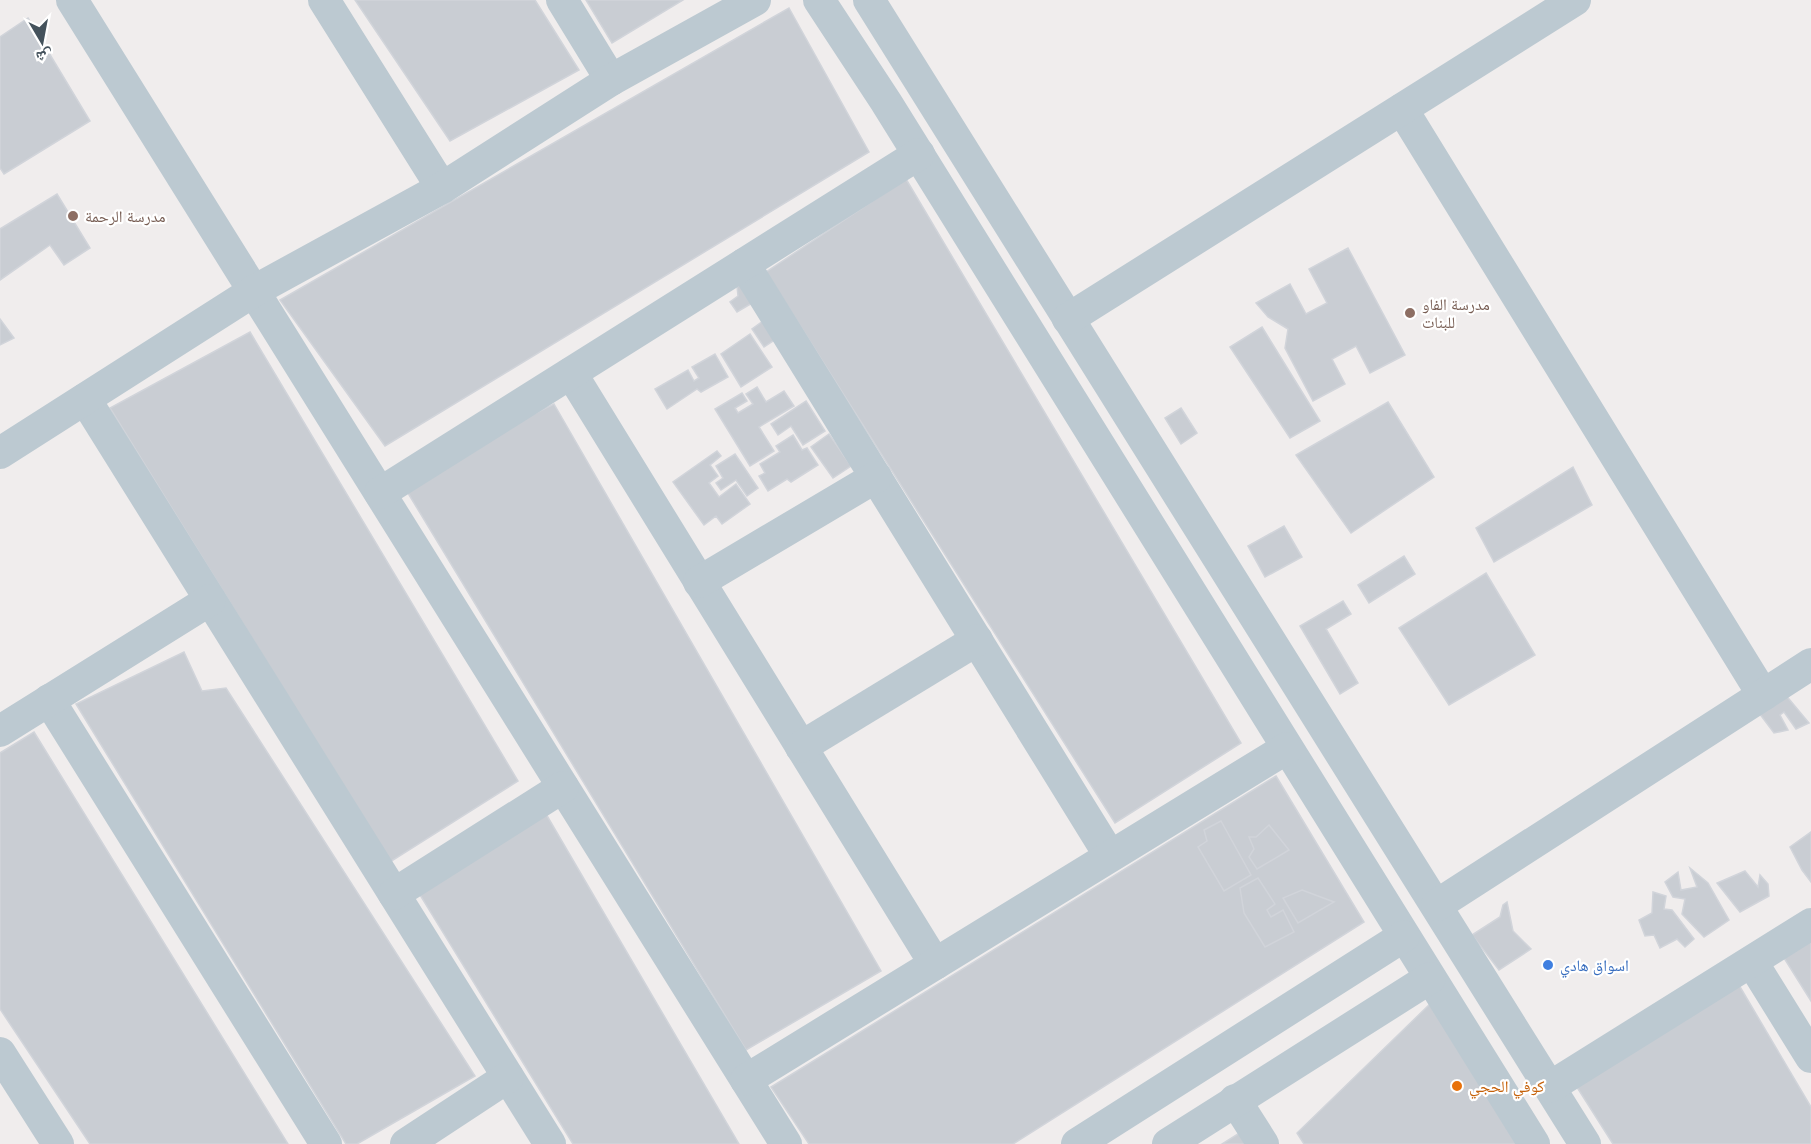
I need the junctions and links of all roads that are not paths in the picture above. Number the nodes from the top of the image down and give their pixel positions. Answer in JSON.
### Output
{"nodes":[{"id":1,"x":72,"y":0,"type":"edge"},
{"id":2,"x":324,"y":0,"type":"edge"},
{"id":3,"x":562,"y":0,"type":"edge"},
{"id":4,"x":755,"y":0,"type":"edge"},
{"id":5,"x":819,"y":0,"type":"edge"},
{"id":6,"x":869,"y":0,"type":"edge"},
{"id":7,"x":1575,"y":0,"type":"edge"},
{"id":8,"x":901,"y":52,"type":"junction"},
{"id":9,"x":866,"y":71,"type":"junction"},
{"id":10,"x":611,"y":80,"type":"junction"},
{"id":11,"x":934,"y":105,"type":"junction"},
{"id":12,"x":1402,"y":109,"type":"junction"},
{"id":13,"x":899,"y":122,"type":"junction"},
{"id":14,"x":919,"y":154,"type":"junction"},
{"id":15,"x":442,"y":188,"type":"junction"},
{"id":16,"x":744,"y":264,"type":"junction"},
{"id":17,"x":254,"y":291,"type":"junction"},
{"id":18,"x":1068,"y":319,"type":"junction"},
{"id":19,"x":571,"y":373,"type":"junction"},
{"id":20,"x":85,"y":399,"type":"junction"},
{"id":21,"x":0,"y":453,"type":"edge"},
{"id":22,"x":876,"y":477,"type":"junction"},
{"id":23,"x":380,"y":493,"type":"junction"},
{"id":24,"x":699,"y":582,"type":"junction"},
{"id":25,"x":210,"y":600,"type":"junction"},
{"id":26,"x":977,"y":640,"type":"junction"},
{"id":27,"x":1808,"y":671,"type":"edge"},
{"id":28,"x":1763,"y":695,"type":"junction"},
{"id":29,"x":50,"y":700,"type":"junction"},
{"id":30,"x":0,"y":731,"type":"edge"},
{"id":31,"x":801,"y":747,"type":"junction"},
{"id":32,"x":1287,"y":748,"type":"junction"},
{"id":33,"x":563,"y":787,"type":"junction"},
{"id":34,"x":1110,"y":856,"type":"junction"},
{"id":35,"x":394,"y":894,"type":"junction"},
{"id":36,"x":1437,"y":904,"type":"junction"},
{"id":37,"x":1811,"y":924,"type":"edge"},
{"id":38,"x":1404,"y":936,"type":"junction"},
{"id":39,"x":1752,"y":962,"type":"junction"},
{"id":40,"x":935,"y":964,"type":"junction"},
{"id":41,"x":1430,"y":978,"type":"junction"},
{"id":42,"x":0,"y":1053,"type":"edge"},
{"id":43,"x":1811,"y":1057,"type":"edge"},
{"id":44,"x":508,"y":1077,"type":"junction"},
{"id":45,"x":746,"y":1080,"type":"junction"},
{"id":46,"x":10,"y":1090,"type":"edge"},
{"id":47,"x":1554,"y":1094,"type":"junction"},
{"id":48,"x":1235,"y":1100,"type":"junction"},
{"id":49,"x":1528,"y":1135,"type":"edge"},
{"id":50,"x":58,"y":1144,"type":"edge"},
{"id":51,"x":326,"y":1144,"type":"edge"},
{"id":52,"x":406,"y":1144,"type":"edge"},
{"id":53,"x":550,"y":1144,"type":"edge"},
{"id":54,"x":786,"y":1144,"type":"edge"},
{"id":55,"x":1077,"y":1144,"type":"edge"},
{"id":56,"x":1168,"y":1144,"type":"edge"},
{"id":57,"x":1263,"y":1144,"type":"edge"},
{"id":58,"x":1585,"y":1144,"type":"edge"}],
"edges":[{"from":1,"to":17,"type":"street"},
{"from":2,"to":15,"type":"street"},
{"from":3,"to":10,"type":"street"},
{"from":4,"to":10,"type":"street"},
{"from":5,"to":9,"type":"street"},
{"from":6,"to":8,"type":"street"},
{"from":7,"to":12,"type":"street"},
{"from":8,"to":9,"type":"street"},
{"from":8,"to":11,"type":"street"},
{"from":9,"to":13,"type":"street"},
{"from":10,"to":15,"type":"street"},
{"from":11,"to":13,"type":"street"},
{"from":11,"to":18,"type":"street"},
{"from":12,"to":18,"type":"street"},
{"from":12,"to":28,"type":"street"},
{"from":13,"to":14,"type":"street"},
{"from":14,"to":16,"type":"street"},
{"from":14,"to":32,"type":"street"},
{"from":15,"to":17,"type":"street"},
{"from":16,"to":19,"type":"street"},
{"from":16,"to":22,"type":"street"},
{"from":17,"to":20,"type":"street"},
{"from":17,"to":23,"type":"street"},
{"from":18,"to":36,"type":"street"},
{"from":19,"to":23,"type":"street"},
{"from":19,"to":24,"type":"street"},
{"from":20,"to":21,"type":"street"},
{"from":20,"to":25,"type":"street"},
{"from":22,"to":24,"type":"street"},
{"from":22,"to":26,"type":"street"},
{"from":23,"to":33,"type":"street"},
{"from":24,"to":31,"type":"street"},
{"from":25,"to":29,"type":"street"},
{"from":25,"to":35,"type":"street"},
{"from":26,"to":31,"type":"street"},
{"from":26,"to":34,"type":"street"},
{"from":27,"to":28,"type":"street"},
{"from":28,"to":36,"type":"street"},
{"from":29,"to":30,"type":"street"},
{"from":29,"to":51,"type":"street"},
{"from":31,"to":40,"type":"street"},
{"from":32,"to":34,"type":"street"},
{"from":32,"to":38,"type":"street"},
{"from":33,"to":35,"type":"street"},
{"from":33,"to":45,"type":"street"},
{"from":34,"to":40,"type":"street"},
{"from":35,"to":44,"type":"street"},
{"from":36,"to":47,"type":"street"},
{"from":37,"to":39,"type":"street"},
{"from":38,"to":41,"type":"street"},
{"from":38,"to":55,"type":"street"},
{"from":39,"to":43,"type":"street"},
{"from":39,"to":47,"type":"street"},
{"from":40,"to":45,"type":"street"},
{"from":41,"to":48,"type":"street"},
{"from":41,"to":49,"type":"street"},
{"from":42,"to":46,"type":"street"},
{"from":44,"to":52,"type":"street"},
{"from":44,"to":53,"type":"street"},
{"from":45,"to":54,"type":"street"},
{"from":46,"to":50,"type":"street"},
{"from":47,"to":49,"type":"street"},
{"from":47,"to":58,"type":"street"},
{"from":48,"to":56,"type":"street"},
{"from":48,"to":57,"type":"street"}]}
